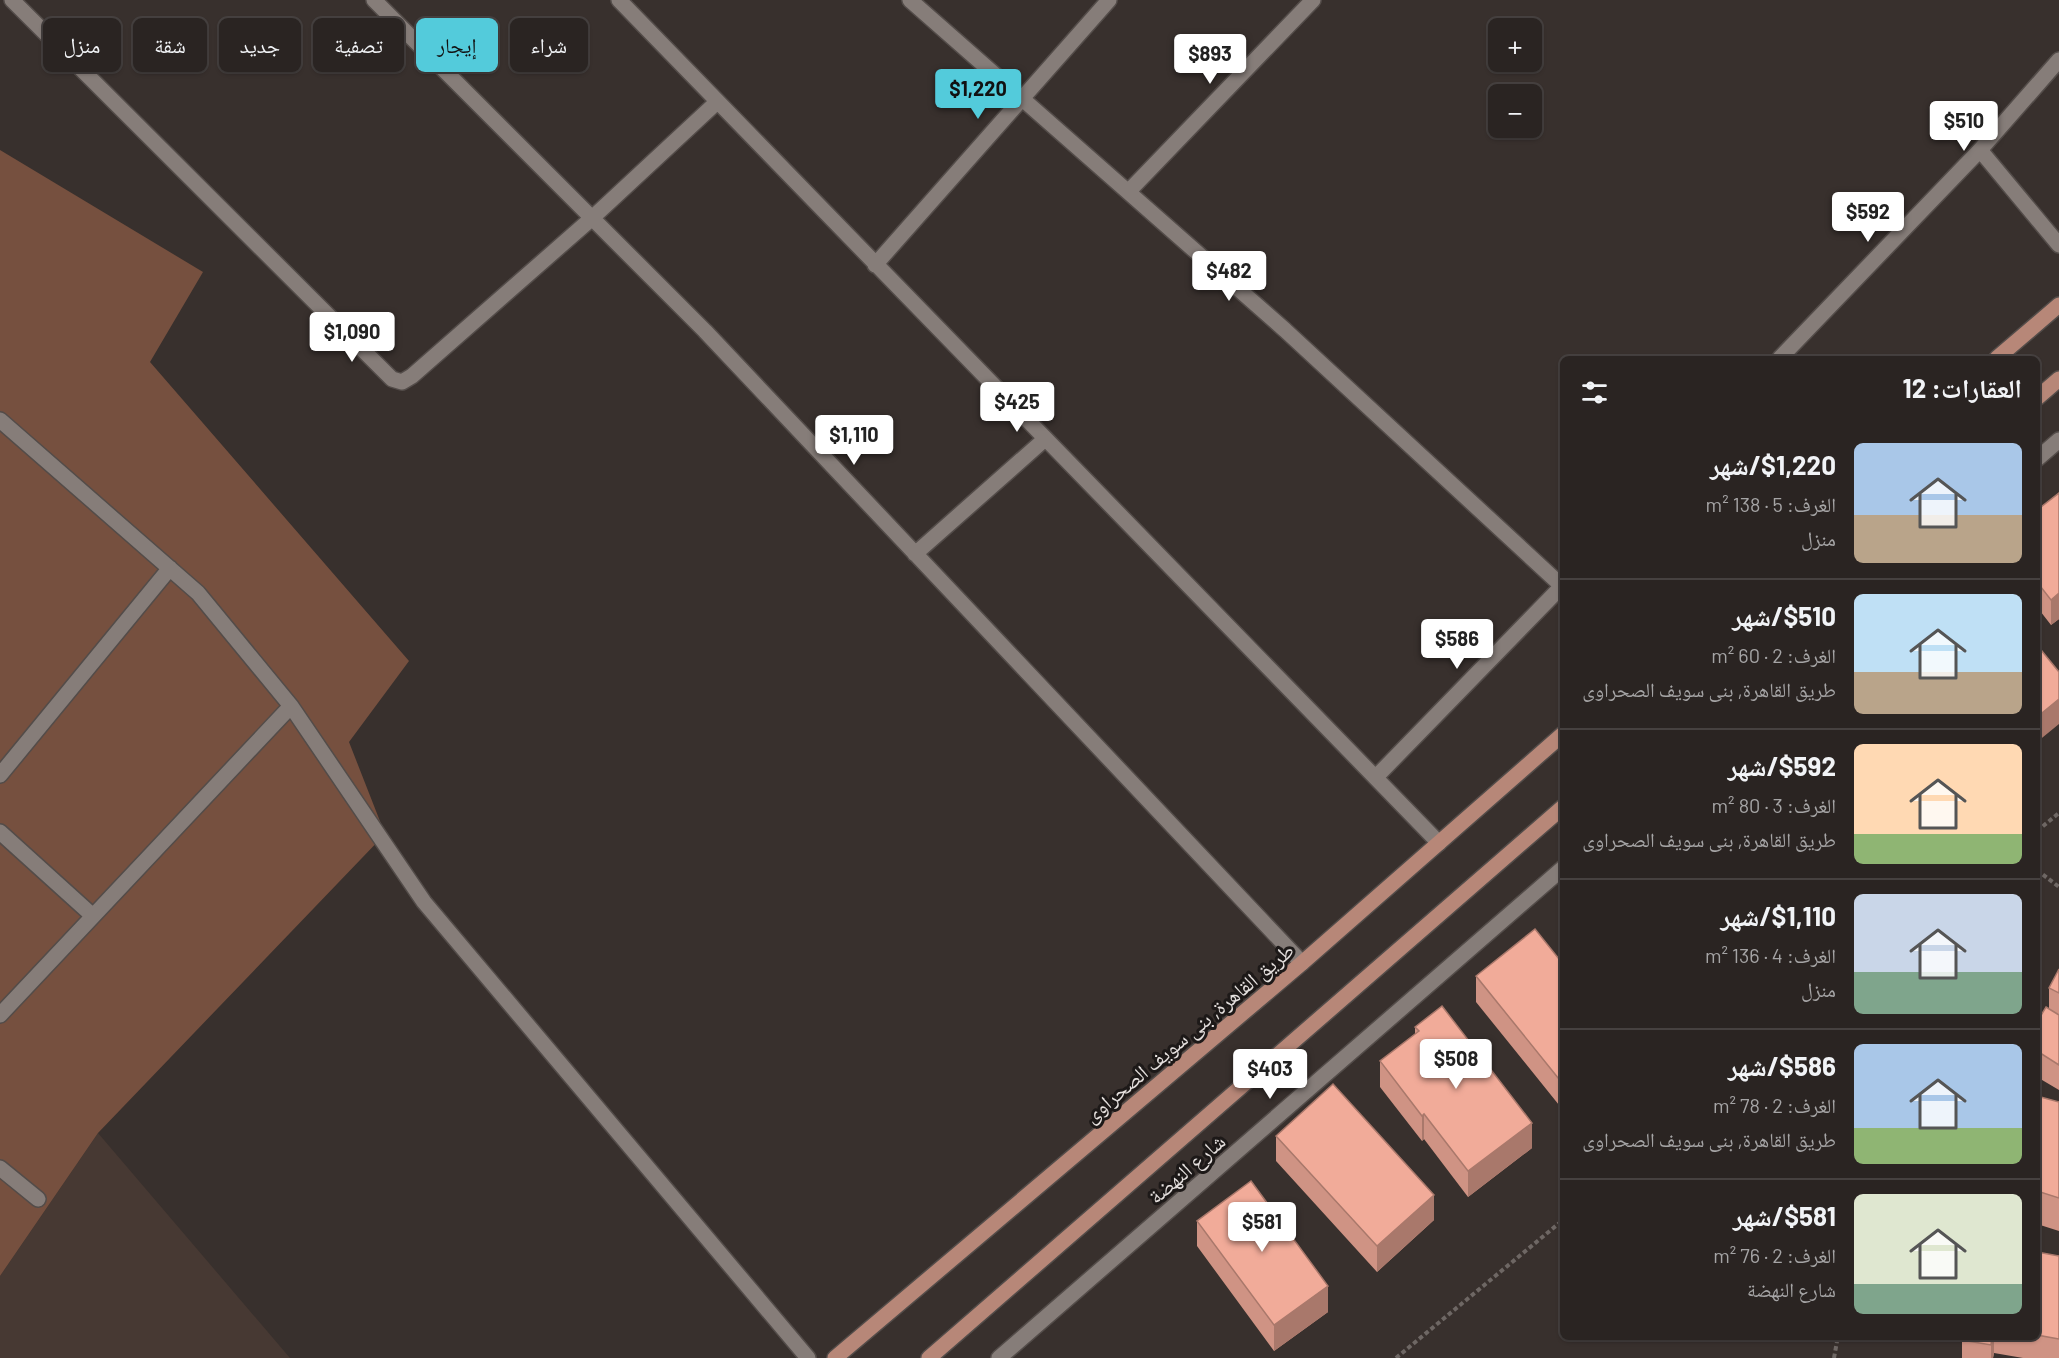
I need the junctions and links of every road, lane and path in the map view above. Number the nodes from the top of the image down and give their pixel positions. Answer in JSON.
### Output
{"nodes":[{"id":1,"x":12,"y":0,"type":"edge"},
{"id":2,"x":374,"y":0,"type":"edge"},
{"id":3,"x":619,"y":0,"type":"edge"},
{"id":4,"x":1109,"y":0,"type":"edge"},
{"id":5,"x":1313,"y":0,"type":"edge"},
{"id":6,"x":921,"y":3,"type":"edge"},
{"id":7,"x":2059,"y":60,"type":"edge"},
{"id":8,"x":1021,"y":97,"type":"junction"},
{"id":9,"x":717,"y":102,"type":"junction"},
{"id":10,"x":1980,"y":150,"type":"junction"},
{"id":11,"x":1129,"y":191,"type":"junction"},
{"id":12,"x":591,"y":219,"type":"junction"},
{"id":13,"x":2059,"y":245,"type":"edge"},
{"id":14,"x":875,"y":265,"type":"junction"},
{"id":15,"x":2059,"y":305,"type":"edge"},
{"id":16,"x":1782,"y":356,"type":"edge"},
{"id":17,"x":1999,"y":356,"type":"edge"},
{"id":18,"x":2059,"y":379,"type":"edge"},
{"id":19,"x":2040,"y":395,"type":"edge"},
{"id":20,"x":0,"y":420,"type":"edge"},
{"id":21,"x":1045,"y":439,"type":"junction"},
{"id":22,"x":2059,"y":440,"type":"edge"},
{"id":23,"x":2040,"y":456,"type":"edge"},
{"id":24,"x":915,"y":554,"type":"junction"},
{"id":25,"x":170,"y":568,"type":"junction"},
{"id":26,"x":1560,"y":583,"type":"edge"},
{"id":27,"x":1560,"y":589,"type":"edge"},
{"id":28,"x":291,"y":706,"type":"junction"},
{"id":29,"x":1560,"y":738,"type":"edge"},
{"id":30,"x":0,"y":775,"type":"edge"},
{"id":31,"x":1376,"y":777,"type":"junction"},
{"id":32,"x":1560,"y":810,"type":"edge"},
{"id":33,"x":2059,"y":813,"type":"edge"},
{"id":34,"x":2040,"y":829,"type":"edge"},
{"id":35,"x":0,"y":832,"type":"edge"},
{"id":36,"x":1439,"y":843,"type":"junction"},
{"id":37,"x":1560,"y":871,"type":"edge"},
{"id":38,"x":2040,"y":872,"type":"edge"},
{"id":39,"x":2059,"y":887,"type":"edge"},
{"id":40,"x":93,"y":916,"type":"junction"},
{"id":41,"x":1302,"y":963,"type":"junction"},
{"id":42,"x":0,"y":1015,"type":"edge"},
{"id":43,"x":0,"y":1168,"type":"edge"},
{"id":44,"x":38,"y":1198,"type":"dead end"},
{"id":45,"x":1560,"y":1222,"type":"edge"},
{"id":46,"x":1837,"y":1340,"type":"edge"},
{"id":47,"x":808,"y":1358,"type":"edge"},
{"id":48,"x":835,"y":1358,"type":"edge"},
{"id":49,"x":929,"y":1358,"type":"edge"},
{"id":50,"x":999,"y":1358,"type":"edge"},
{"id":51,"x":1396,"y":1358,"type":"edge"},
{"id":52,"x":1834,"y":1358,"type":"edge"}],
"edges":[{"from":1,"to":12,"type":"street"},
{"from":2,"to":12,"type":"street"},
{"from":3,"to":9,"type":"street"},
{"from":4,"to":8,"type":"street"},
{"from":5,"to":11,"type":"street"},
{"from":6,"to":8,"type":"street"},
{"from":7,"to":10,"type":"street"},
{"from":8,"to":11,"type":"street"},
{"from":8,"to":14,"type":"street"},
{"from":9,"to":12,"type":"street"},
{"from":9,"to":14,"type":"street"},
{"from":10,"to":13,"type":"street"},
{"from":10,"to":16,"type":"street"},
{"from":11,"to":26,"type":"street"},
{"from":12,"to":24,"type":"street"},
{"from":14,"to":21,"type":"street"},
{"from":15,"to":17,"type":"main road"},
{"from":18,"to":19,"type":"main road"},
{"from":20,"to":25,"type":"street"},
{"from":21,"to":24,"type":"street"},
{"from":21,"to":31,"type":"street"},
{"from":22,"to":23,"type":"street"},
{"from":24,"to":41,"type":"street"},
{"from":25,"to":28,"type":"street"},
{"from":25,"to":30,"type":"street"},
{"from":27,"to":31,"type":"street"},
{"from":28,"to":40,"type":"street"},
{"from":28,"to":47,"type":"street"},
{"from":29,"to":36,"type":"main road","name":"طريق القاهرة, بنى سويف الصحراوى"},
{"from":31,"to":36,"type":"street"},
{"from":32,"to":49,"type":"main road"},
{"from":33,"to":34,"type":"path"},
{"from":35,"to":40,"type":"street"},
{"from":36,"to":41,"type":"main road","name":"طريق القاهرة, بنى سويف الصحراوى"},
{"from":37,"to":50,"type":"street","name":"شارع النهضة"},
{"from":38,"to":39,"type":"path"},
{"from":40,"to":42,"type":"street"},
{"from":41,"to":48,"type":"main road","name":"طريق القاهرة, بنى سويف الصحراوى"},
{"from":43,"to":44,"type":"street"},
{"from":45,"to":51,"type":"path"},
{"from":46,"to":52,"type":"path"}]}
